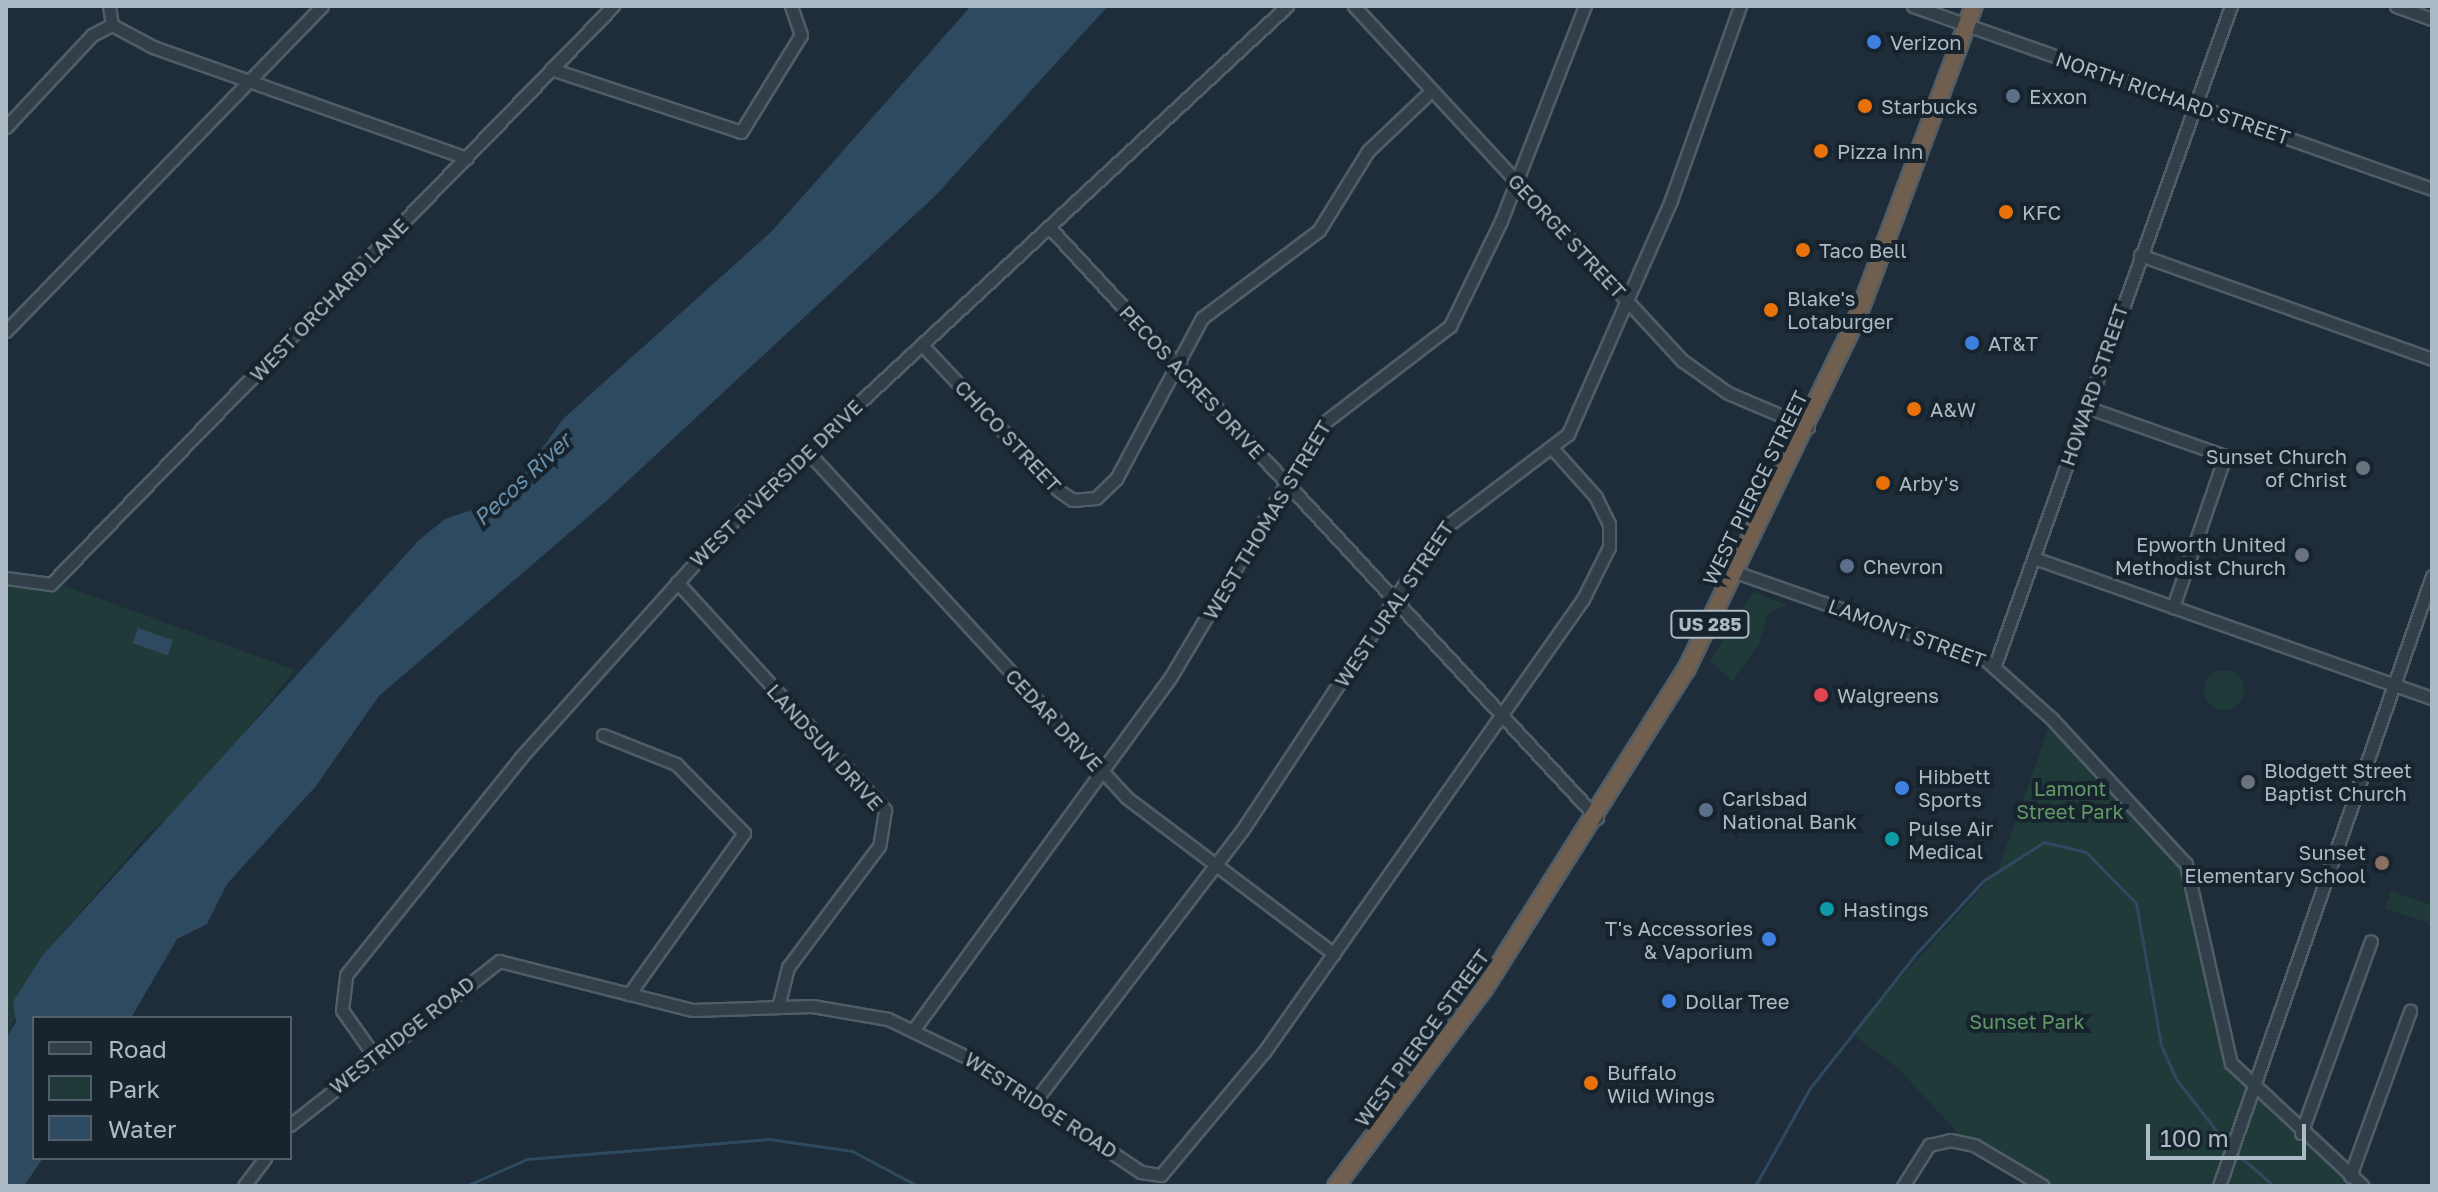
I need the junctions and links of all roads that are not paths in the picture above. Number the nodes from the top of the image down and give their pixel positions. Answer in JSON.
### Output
{"nodes":[{"id":1,"x":109,"y":6,"type":"edge"},
{"id":2,"x":322,"y":6,"type":"edge"},
{"id":3,"x":613,"y":6,"type":"edge"},
{"id":4,"x":791,"y":6,"type":"edge"},
{"id":5,"x":1287,"y":6,"type":"edge"},
{"id":6,"x":1354,"y":6,"type":"edge"},
{"id":7,"x":1585,"y":6,"type":"edge"},
{"id":8,"x":1740,"y":6,"type":"edge"},
{"id":9,"x":1913,"y":6,"type":"edge"},
{"id":10,"x":1974,"y":6,"type":"edge"},
{"id":11,"x":2231,"y":6,"type":"edge"},
{"id":12,"x":2396,"y":6,"type":"edge"},
{"id":13,"x":2432,"y":19,"type":"edge"},
{"id":14,"x":112,"y":25,"type":"junction"},
{"id":15,"x":1967,"y":25,"type":"junction"},
{"id":16,"x":551,"y":69,"type":"junction"},
{"id":17,"x":248,"y":79,"type":"junction"},
{"id":18,"x":1431,"y":91,"type":"junction"},
{"id":19,"x":2193,"y":104,"type":"junction"},
{"id":20,"x":8,"y":122,"type":"edge"},
{"id":21,"x":467,"y":158,"type":"junction"},
{"id":22,"x":1517,"y":183,"type":"junction"},
{"id":23,"x":2432,"y":189,"type":"edge"},
{"id":24,"x":1049,"y":227,"type":"junction"},
{"id":25,"x":2140,"y":255,"type":"junction"},
{"id":26,"x":1628,"y":302,"type":"junction"},
{"id":27,"x":6,"y":331,"type":"edge"},
{"id":28,"x":922,"y":345,"type":"junction"},
{"id":29,"x":2432,"y":359,"type":"edge"},
{"id":30,"x":1176,"y":365,"type":"junction"},
{"id":31,"x":2086,"y":407,"type":"junction"},
{"id":32,"x":1808,"y":427,"type":"junction"},
{"id":33,"x":1553,"y":449,"type":"junction"},
{"id":34,"x":806,"y":450,"type":"junction"},
{"id":35,"x":1287,"y":484,"type":"junction"},
{"id":36,"x":2034,"y":558,"type":"junction"},
{"id":37,"x":1738,"y":573,"type":"junction"},
{"id":38,"x":2432,"y":576,"type":"edge"},
{"id":39,"x":6,"y":578,"type":"edge"},
{"id":40,"x":677,"y":582,"type":"junction"},
{"id":41,"x":1394,"y":602,"type":"junction"},
{"id":42,"x":2173,"y":607,"type":"junction"},
{"id":43,"x":1995,"y":665,"type":"junction"},
{"id":44,"x":2394,"y":684,"type":"junction"},
{"id":45,"x":2432,"y":698,"type":"edge"},
{"id":46,"x":1502,"y":720,"type":"junction"},
{"id":47,"x":603,"y":735,"type":"dead end"},
{"id":48,"x":1100,"y":772,"type":"junction"},
{"id":49,"x":1597,"y":819,"type":"junction"},
{"id":50,"x":1213,"y":867,"type":"junction"},
{"id":51,"x":2371,"y":941,"type":"dead end"},
{"id":52,"x":1334,"y":954,"type":"junction"},
{"id":53,"x":629,"y":994,"type":"junction"},
{"id":54,"x":778,"y":1007,"type":"junction"},
{"id":55,"x":2410,"y":1011,"type":"dead end"},
{"id":56,"x":914,"y":1029,"type":"junction"},
{"id":57,"x":375,"y":1057,"type":"junction"},
{"id":58,"x":2251,"y":1088,"type":"junction"},
{"id":59,"x":1035,"y":1101,"type":"junction"},
{"id":60,"x":292,"y":1123,"type":"edge"},
{"id":61,"x":2301,"y":1133,"type":"junction"},
{"id":62,"x":264,"y":1160,"type":"edge"},
{"id":63,"x":2350,"y":1176,"type":"junction"},
{"id":64,"x":244,"y":1186,"type":"edge"},
{"id":65,"x":1336,"y":1186,"type":"edge"},
{"id":66,"x":1903,"y":1186,"type":"edge"},
{"id":67,"x":2043,"y":1186,"type":"edge"},
{"id":68,"x":2219,"y":1186,"type":"edge"},
{"id":69,"x":2363,"y":1186,"type":"edge"}],
"edges":[{"from":1,"to":14,"type":"street"},
{"from":2,"to":17,"type":"street"},
{"from":3,"to":16,"type":"street","name":"WEST ORCHARD LANE"},
{"from":4,"to":16,"type":"street"},
{"from":5,"to":24,"type":"street","name":"WEST RIVERSIDE DRIVE"},
{"from":6,"to":18,"type":"street","name":"GEORGE STREET"},
{"from":7,"to":22,"type":"street","name":"WEST THOMAS STREET"},
{"from":8,"to":26,"type":"street","name":"WEST URAL STREET"},
{"from":9,"to":15,"type":"street","name":"NORTH RICHARD STREET"},
{"from":10,"to":15,"type":"highway","name":"WEST PIERCE STREET","number":"US 285"},
{"from":11,"to":19,"type":"street","name":"HOWARD STREET"},
{"from":12,"to":13,"type":"street"},
{"from":14,"to":17,"type":"street"},
{"from":14,"to":20,"type":"street"},
{"from":15,"to":19,"type":"street","name":"NORTH RICHARD STREET"},
{"from":15,"to":32,"type":"highway","name":"WEST PIERCE STREET","number":"US 285"},
{"from":16,"to":21,"type":"street","name":"WEST ORCHARD LANE"},
{"from":17,"to":21,"type":"street"},
{"from":17,"to":27,"type":"street"},
{"from":18,"to":22,"type":"street","name":"GEORGE STREET"},
{"from":18,"to":30,"type":"street","name":"CHICO STREET"},
{"from":19,"to":23,"type":"street","name":"NORTH RICHARD STREET"},
{"from":19,"to":25,"type":"street","name":"HOWARD STREET"},
{"from":21,"to":39,"type":"street","name":"WEST ORCHARD LANE"},
{"from":22,"to":26,"type":"street","name":"GEORGE STREET"},
{"from":22,"to":35,"type":"street","name":"WEST THOMAS STREET"},
{"from":24,"to":28,"type":"street","name":"WEST RIVERSIDE DRIVE"},
{"from":24,"to":30,"type":"street","name":"PECOS ACRES DRIVE"},
{"from":25,"to":29,"type":"street"},
{"from":25,"to":31,"type":"street","name":"HOWARD STREET"},
{"from":26,"to":32,"type":"street","name":"GEORGE STREET"},
{"from":26,"to":33,"type":"street","name":"WEST URAL STREET"},
{"from":28,"to":30,"type":"street","name":"CHICO STREET"},
{"from":28,"to":34,"type":"street","name":"WEST RIVERSIDE DRIVE"},
{"from":30,"to":35,"type":"street","name":"PECOS ACRES DRIVE"},
{"from":31,"to":36,"type":"street","name":"HOWARD STREET"},
{"from":31,"to":42,"type":"street"},
{"from":32,"to":37,"type":"highway","name":"WEST PIERCE STREET","number":"US 285"},
{"from":33,"to":41,"type":"street","name":"WEST URAL STREET"},
{"from":33,"to":46,"type":"street","name":"WESTRIDGE ROAD"},
{"from":34,"to":40,"type":"street","name":"WEST RIVERSIDE DRIVE"},
{"from":34,"to":48,"type":"street","name":"CEDAR DRIVE"},
{"from":35,"to":41,"type":"street","name":"PECOS ACRES DRIVE"},
{"from":35,"to":48,"type":"street","name":"WEST THOMAS STREET"},
{"from":36,"to":42,"type":"street"},
{"from":36,"to":43,"type":"street","name":"HOWARD STREET"},
{"from":37,"to":43,"type":"street","name":"LAMONT STREET"},
{"from":37,"to":49,"type":"highway","name":"WEST PIERCE STREET","number":"US 285"},
{"from":38,"to":44,"type":"street"},
{"from":40,"to":54,"type":"street","name":"LANDSUN DRIVE"},
{"from":40,"to":57,"type":"street","name":"WEST RIVERSIDE DRIVE"},
{"from":41,"to":46,"type":"street","name":"PECOS ACRES DRIVE"},
{"from":41,"to":50,"type":"street","name":"WEST URAL STREET"},
{"from":42,"to":44,"type":"street"},
{"from":43,"to":58,"type":"street","name":"LAMONT STREET"},
{"from":44,"to":45,"type":"street"},
{"from":44,"to":58,"type":"street"},
{"from":46,"to":49,"type":"street","name":"PECOS ACRES DRIVE"},
{"from":46,"to":52,"type":"street","name":"WESTRIDGE ROAD"},
{"from":47,"to":53,"type":"street"},
{"from":48,"to":50,"type":"street","name":"CEDAR DRIVE"},
{"from":48,"to":56,"type":"street","name":"WEST THOMAS STREET"},
{"from":49,"to":65,"type":"highway","name":"WEST PIERCE STREET","number":"US 285"},
{"from":50,"to":52,"type":"street","name":"CEDAR DRIVE"},
{"from":50,"to":59,"type":"street","name":"WEST URAL STREET"},
{"from":51,"to":61,"type":"street"},
{"from":52,"to":59,"type":"street","name":"WESTRIDGE ROAD"},
{"from":53,"to":54,"type":"street","name":"WESTRIDGE ROAD"},
{"from":53,"to":57,"type":"street","name":"WESTRIDGE ROAD"},
{"from":54,"to":56,"type":"street","name":"WESTRIDGE ROAD"},
{"from":55,"to":63,"type":"street"},
{"from":56,"to":59,"type":"street","name":"WESTRIDGE ROAD"},
{"from":57,"to":60,"type":"street","name":"WESTRIDGE ROAD"},
{"from":58,"to":61,"type":"street","name":"LAMONT STREET"},
{"from":58,"to":68,"type":"street"},
{"from":61,"to":63,"type":"street","name":"LAMONT STREET"},
{"from":62,"to":64,"type":"street"},
{"from":63,"to":69,"type":"street","name":"LAMONT STREET"},
{"from":66,"to":67,"type":"street"}]}
